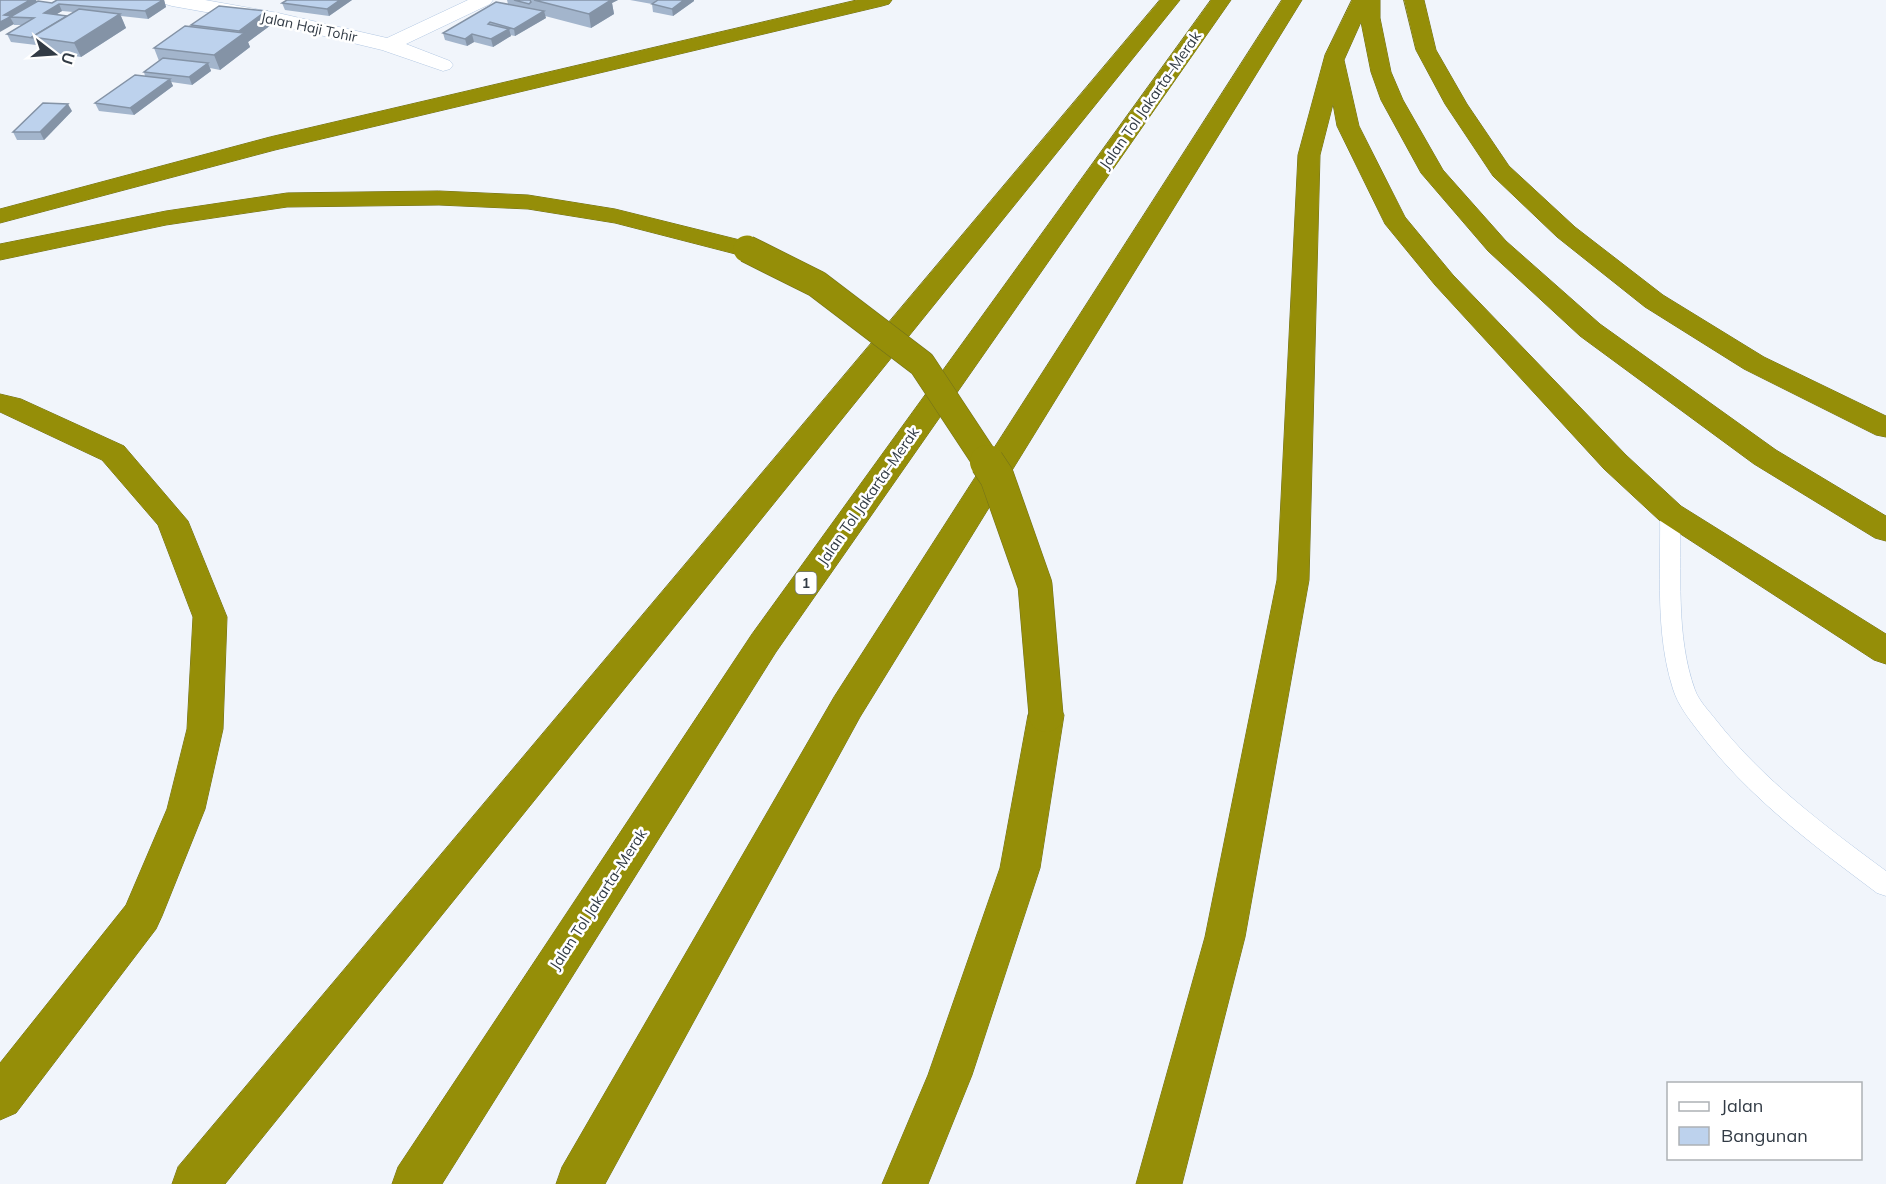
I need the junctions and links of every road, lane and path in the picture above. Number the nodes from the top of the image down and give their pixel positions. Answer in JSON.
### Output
{"nodes":[{"id":1,"x":172,"y":0,"type":"edge"},
{"id":2,"x":483,"y":0,"type":"edge"},
{"id":3,"x":882,"y":0,"type":"edge"},
{"id":4,"x":1170,"y":0,"type":"edge"},
{"id":5,"x":1221,"y":0,"type":"edge"},
{"id":6,"x":1292,"y":0,"type":"edge"},
{"id":7,"x":1362,"y":0,"type":"edge"},
{"id":8,"x":1370,"y":0,"type":"edge"},
{"id":9,"x":1414,"y":0,"type":"edge"},
{"id":10,"x":389,"y":45,"type":"junction"},
{"id":11,"x":1335,"y":55,"type":"junction"},
{"id":12,"x":443,"y":65,"type":"dead end"},
{"id":13,"x":0,"y":216,"type":"edge"},
{"id":14,"x":0,"y":252,"type":"edge"},
{"id":15,"x":0,"y":403,"type":"edge"},
{"id":16,"x":1886,"y":428,"type":"edge"},
{"id":17,"x":1670,"y":513,"type":"junction"},
{"id":18,"x":1886,"y":530,"type":"edge"},
{"id":19,"x":1886,"y":651,"type":"edge"},
{"id":20,"x":1886,"y":885,"type":"edge"},
{"id":21,"x":0,"y":1098,"type":"edge"},
{"id":22,"x":195,"y":1184,"type":"edge"},
{"id":23,"x":415,"y":1184,"type":"edge"},
{"id":24,"x":579,"y":1184,"type":"edge"},
{"id":25,"x":905,"y":1184,"type":"edge"},
{"id":26,"x":1159,"y":1184,"type":"edge"}],
"edges":[{"from":1,"to":10,"type":"street","name":"Jalan Haji Tohir"},
{"from":2,"to":10,"type":"street"},
{"from":3,"to":13,"type":"highway"},
{"from":4,"to":22,"type":"highway"},
{"from":5,"to":23,"type":"highway","name":"Jalan Tol Jakarta–Merak","number":"1"},
{"from":6,"to":24,"type":"highway"},
{"from":7,"to":11,"type":"highway"},
{"from":8,"to":18,"type":"highway"},
{"from":9,"to":16,"type":"highway"},
{"from":10,"to":12,"type":"street","name":"Jalan Haji Tohir"},
{"from":11,"to":17,"type":"highway"},
{"from":11,"to":26,"type":"highway"},
{"from":14,"to":25,"type":"highway","bridge":true},
{"from":15,"to":21,"type":"highway"},
{"from":17,"to":19,"type":"highway"},
{"from":17,"to":20,"type":"lane"}]}
